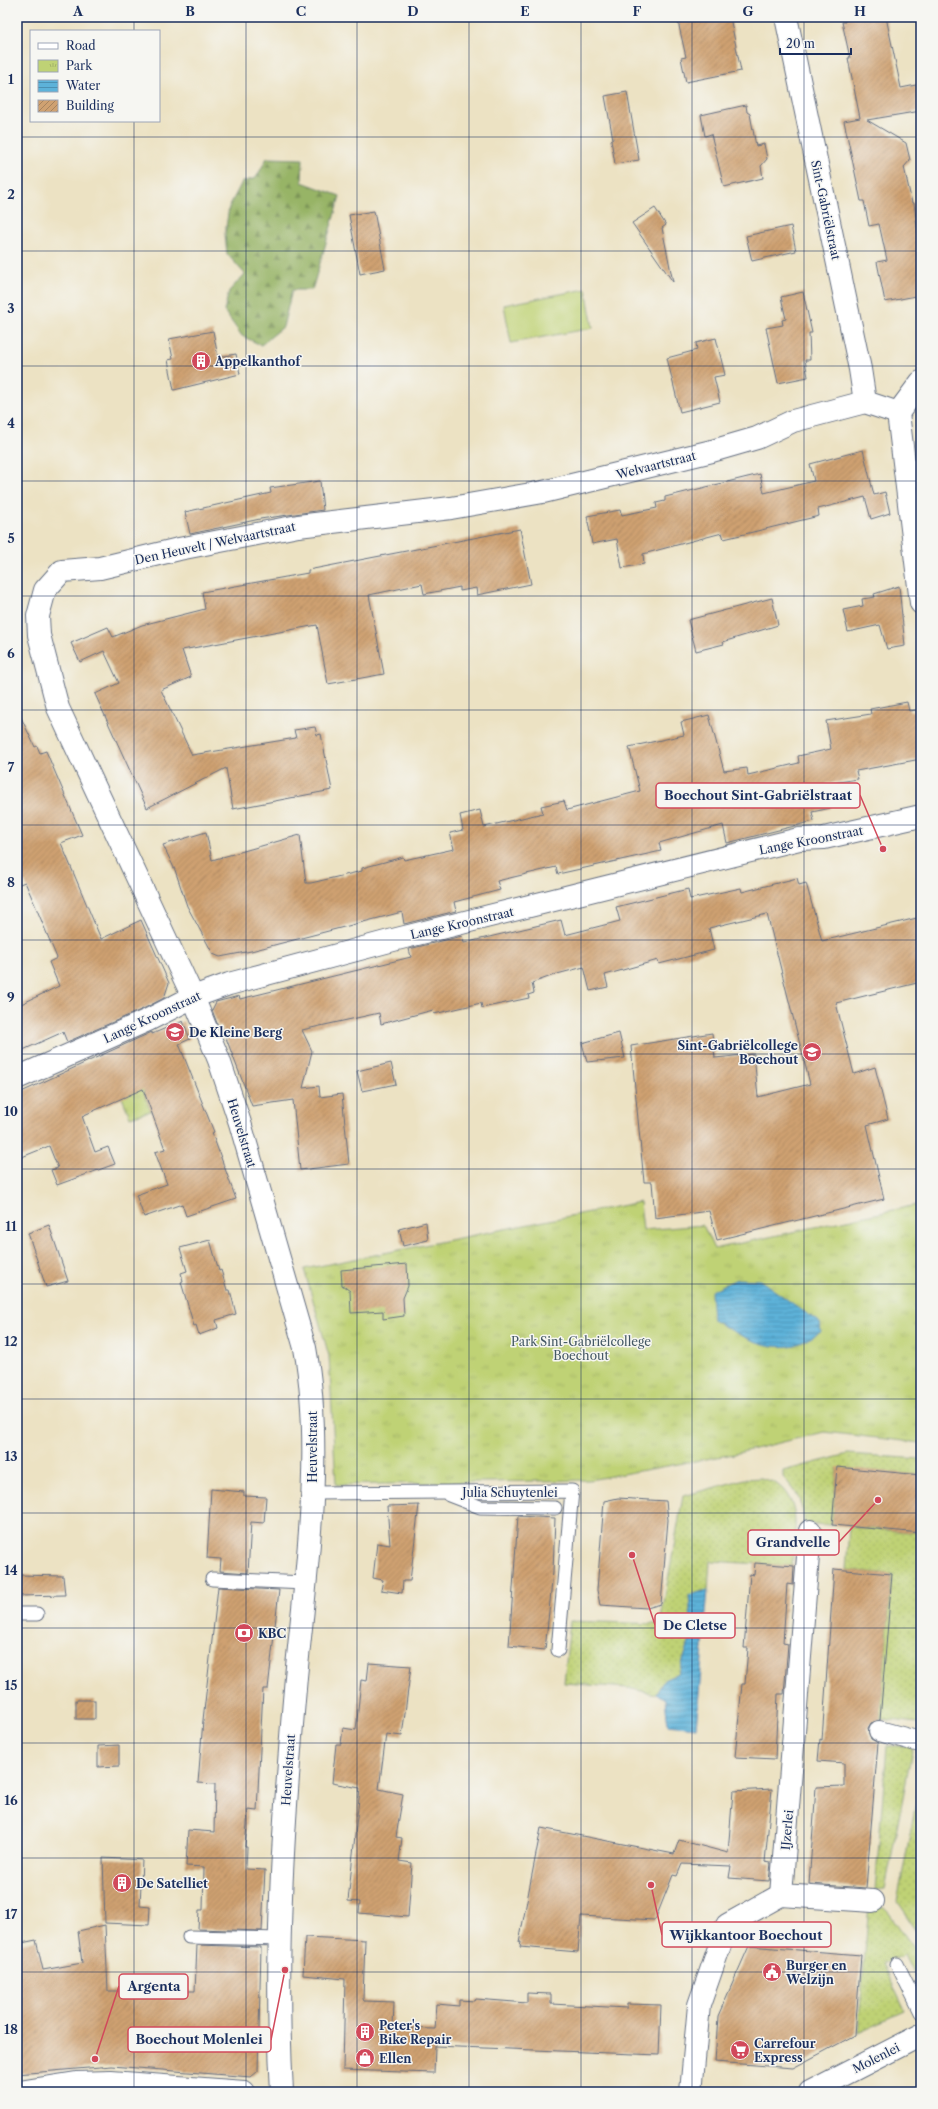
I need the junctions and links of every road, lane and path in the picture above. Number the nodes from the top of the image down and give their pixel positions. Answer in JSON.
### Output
{"nodes":[{"id":1,"x":786,"y":17,"type":"edge"},
{"id":2,"x":921,"y":382,"type":"edge"},
{"id":3,"x":865,"y":402,"type":"junction"},
{"id":4,"x":898,"y":413,"type":"junction"},
{"id":5,"x":369,"y":518,"type":"joint"},
{"id":6,"x":62,"y":571,"type":"joint"},
{"id":7,"x":921,"y":603,"type":"edge"},
{"id":8,"x":921,"y":816,"type":"edge"},
{"id":9,"x":193,"y":997,"type":"junction"},
{"id":10,"x":17,"y":1078,"type":"edge"},
{"id":11,"x":444,"y":1492,"type":"junction"},
{"id":12,"x":311,"y":1493,"type":"junction"},
{"id":13,"x":555,"y":1508,"type":"dead end"},
{"id":14,"x":810,"y":1530,"type":"dead end"},
{"id":15,"x":212,"y":1579,"type":"dead end"},
{"id":16,"x":305,"y":1584,"type":"junction"},
{"id":17,"x":17,"y":1614,"type":"edge"},
{"id":18,"x":37,"y":1614,"type":"dead end"},
{"id":19,"x":558,"y":1650,"type":"dead end"},
{"id":20,"x":879,"y":1731,"type":"dead end"},
{"id":21,"x":920,"y":1742,"type":"dead end"},
{"id":22,"x":781,"y":1895,"type":"junction"},
{"id":23,"x":873,"y":1901,"type":"dead end"},
{"id":24,"x":189,"y":1937,"type":"dead end"},
{"id":25,"x":279,"y":1939,"type":"junction"},
{"id":26,"x":897,"y":1964,"type":"dead end"},
{"id":27,"x":921,"y":2012,"type":"edge"},
{"id":28,"x":921,"y":2035,"type":"edge"},
{"id":29,"x":19,"y":2092,"type":"edge"},
{"id":30,"x":244,"y":2092,"type":"edge"},
{"id":31,"x":282,"y":2092,"type":"edge"},
{"id":32,"x":691,"y":2092,"type":"edge"},
{"id":33,"x":810,"y":2092,"type":"edge"}],
"edges":[{"from":1,"to":3,"type":"street","name":"Sint-Gabriëlstraat"},
{"from":2,"to":4,"type":"street"},
{"from":3,"to":4,"type":"street"},
{"from":3,"to":5,"type":"street","name":"Welvaartstraat"},
{"from":4,"to":7,"type":"street"},
{"from":5,"to":6,"type":"street","name":"Den Heuvelt / Welvaartstraat"},
{"from":6,"to":9,"type":"street","name":"Heuvelstraat"},
{"from":8,"to":9,"type":"street","name":"Lange Kroonstraat"},
{"from":9,"to":10,"type":"street","name":"Lange Kroonstraat"},
{"from":9,"to":12,"type":"street","name":"Heuvelstraat"},
{"from":11,"to":12,"type":"lane","name":"Julia Schuytenlei"},
{"from":11,"to":13,"type":"lane"},
{"from":11,"to":19,"type":"lane","name":"Julia Schuytenlei"},
{"from":12,"to":16,"type":"street","name":"Heuvelstraat"},
{"from":14,"to":22,"type":"street","name":"IJzerlei"},
{"from":15,"to":16,"type":"lane"},
{"from":16,"to":25,"type":"street","name":"Heuvelstraat"},
{"from":17,"to":18,"type":"lane"},
{"from":20,"to":21,"type":"street"},
{"from":22,"to":23,"type":"street"},
{"from":22,"to":32,"type":"street"},
{"from":24,"to":25,"type":"lane"},
{"from":25,"to":31,"type":"street","name":"Heuvelstraat"},
{"from":26,"to":27,"type":"lane"},
{"from":28,"to":33,"type":"street","name":"Molenlei"},
{"from":29,"to":30,"type":"street"}]}
